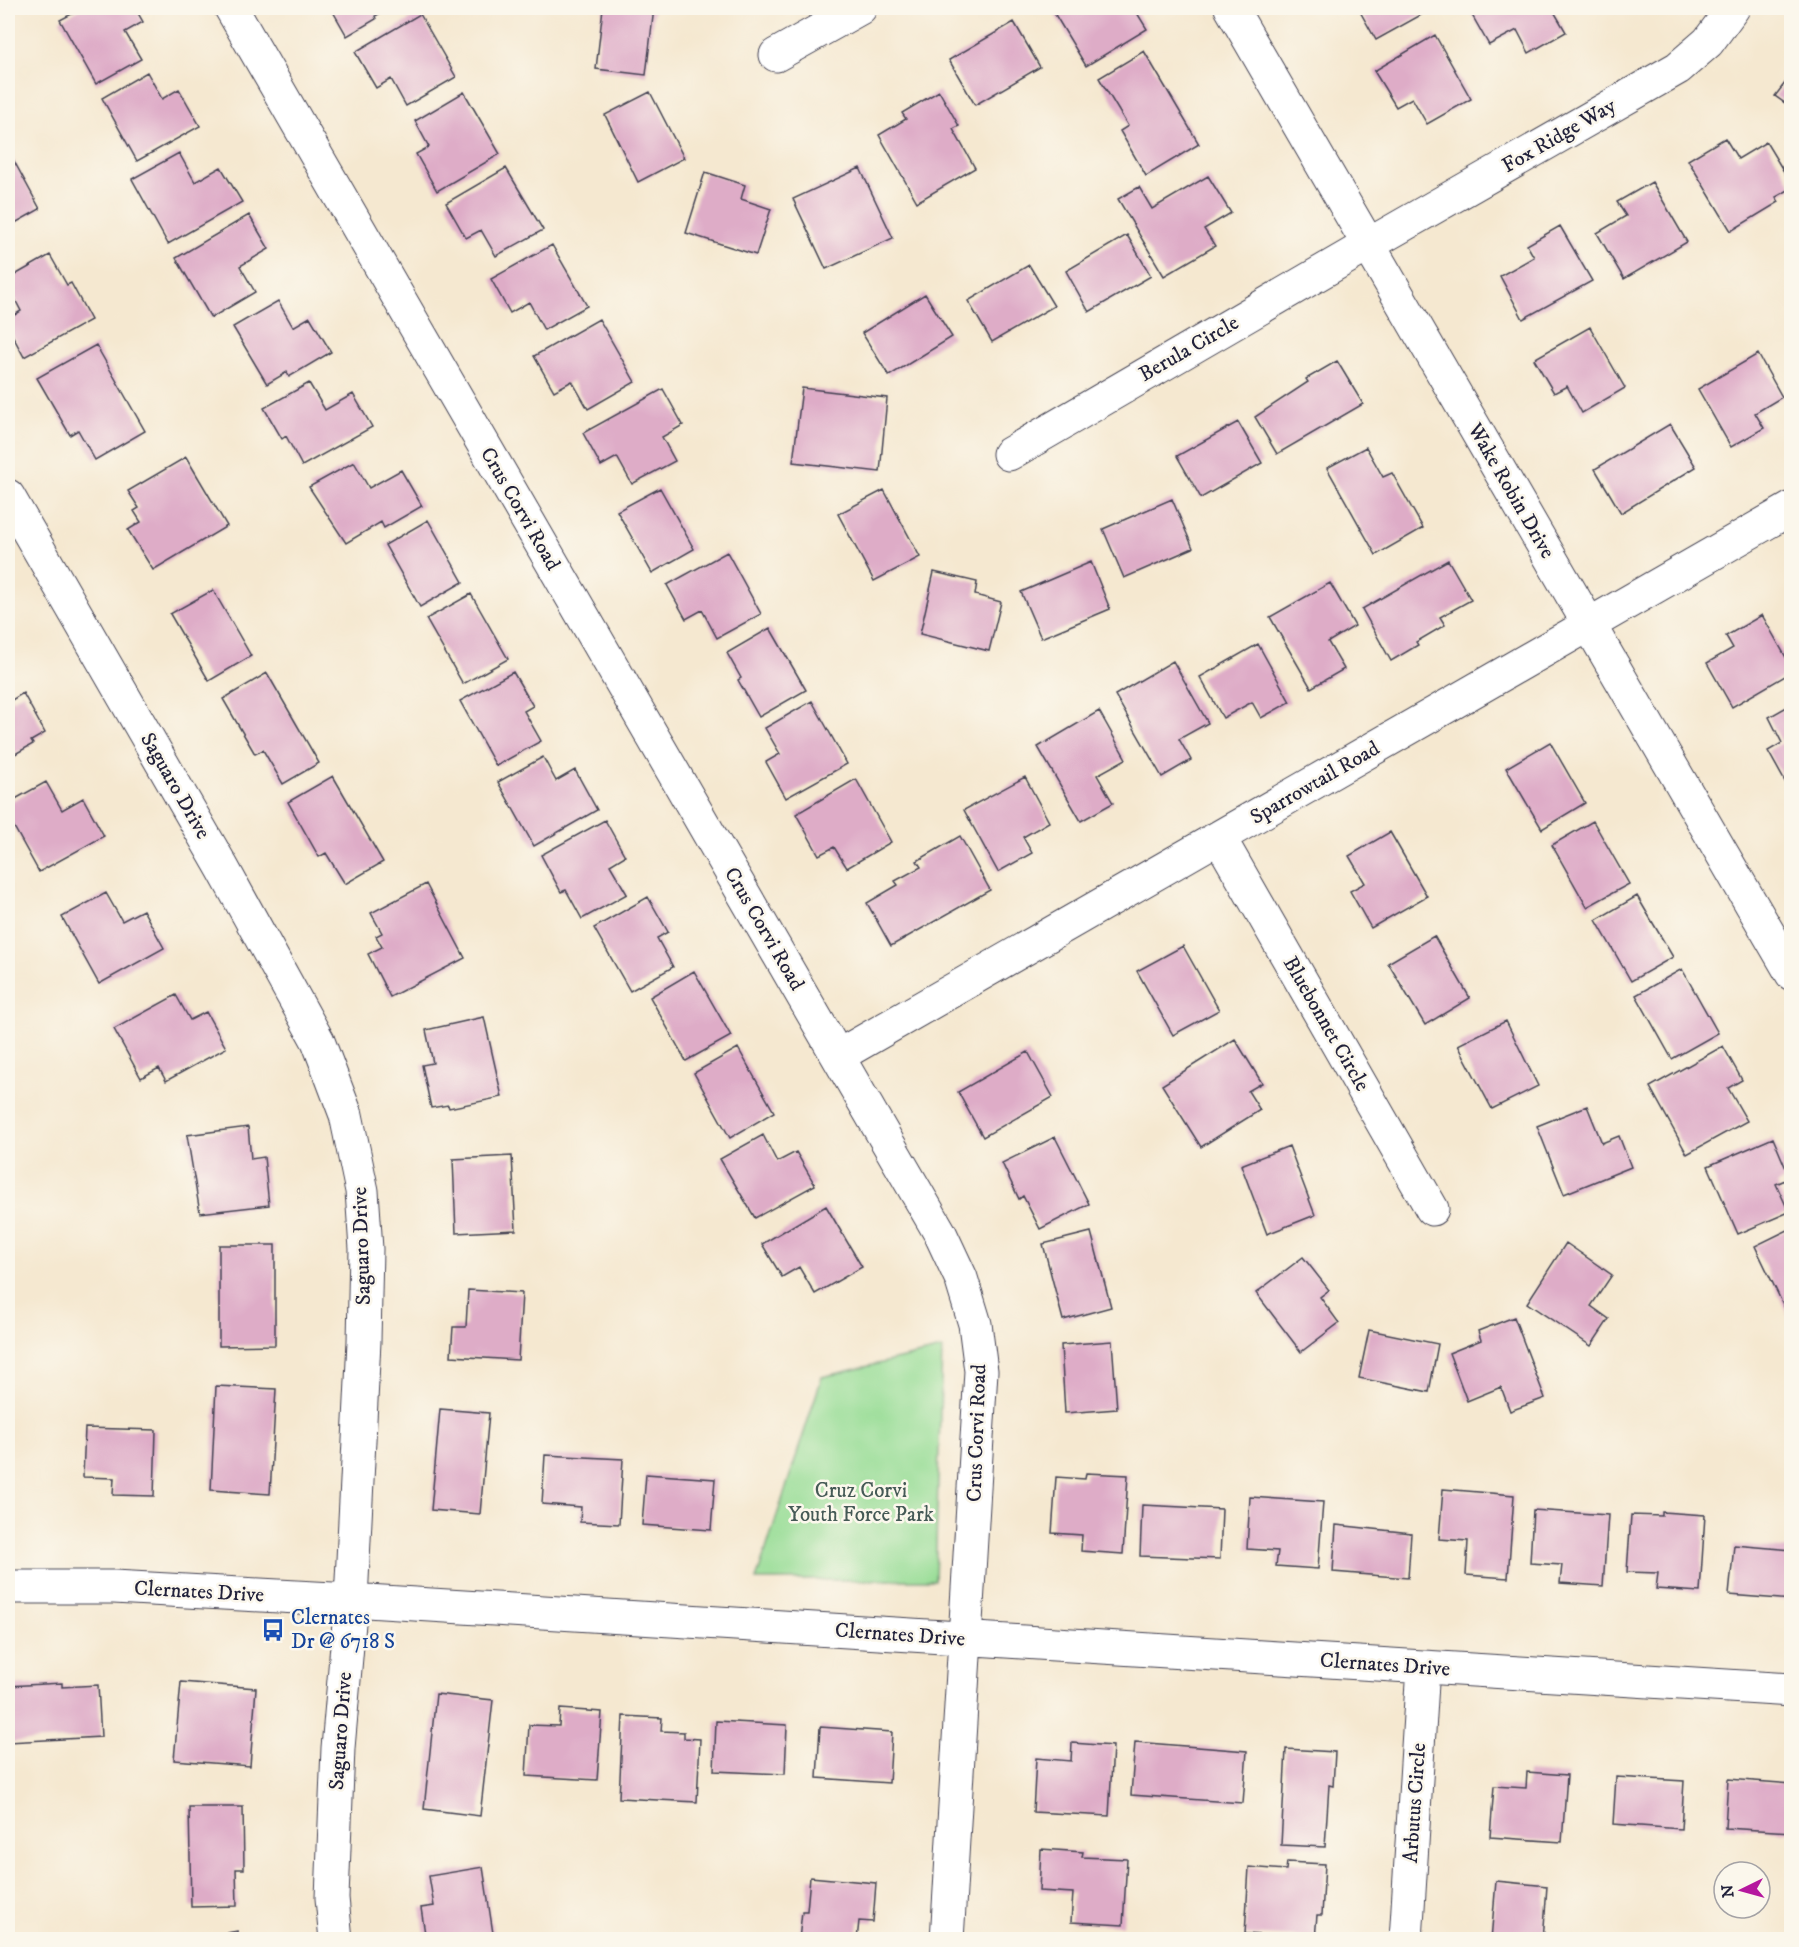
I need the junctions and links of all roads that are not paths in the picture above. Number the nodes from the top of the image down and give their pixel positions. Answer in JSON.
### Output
{"nodes":[{"id":1,"x":231,"y":8,"type":"edge"},
{"id":2,"x":860,"y":8,"type":"edge"},
{"id":3,"x":1231,"y":8,"type":"edge"},
{"id":4,"x":1733,"y":8,"type":"edge"},
{"id":5,"x":776,"y":55,"type":"dead end"},
{"id":6,"x":1368,"y":244,"type":"junction"},
{"id":7,"x":1009,"y":454,"type":"dead end"},
{"id":8,"x":8,"y":496,"type":"edge"},
{"id":9,"x":1791,"y":508,"type":"edge"},
{"id":10,"x":1588,"y":624,"type":"junction"},
{"id":11,"x":1220,"y":839,"type":"junction"},
{"id":12,"x":1791,"y":974,"type":"edge"},
{"id":13,"x":838,"y":1056,"type":"junction"},
{"id":14,"x":1432,"y":1209,"type":"dead end"},
{"id":15,"x":8,"y":1587,"type":"edge"},
{"id":16,"x":351,"y":1600,"type":"junction"},
{"id":17,"x":967,"y":1639,"type":"junction"},
{"id":18,"x":1424,"y":1667,"type":"junction"},
{"id":19,"x":1791,"y":1690,"type":"edge"},
{"id":20,"x":336,"y":1940,"type":"edge"},
{"id":21,"x":947,"y":1940,"type":"edge"},
{"id":22,"x":1406,"y":1940,"type":"edge"}],
"edges":[{"from":1,"to":13,"type":"street","name":"Crus Corvi Road"},
{"from":2,"to":5,"type":"street"},
{"from":3,"to":6,"type":"street","name":"Wake Robin Drive"},
{"from":4,"to":6,"type":"street","name":"Fox Ridge Way"},
{"from":6,"to":7,"type":"street","name":"Berula Circle"},
{"from":6,"to":10,"type":"street","name":"Wake Robin Drive"},
{"from":8,"to":16,"type":"street","name":"Saguaro Drive"},
{"from":9,"to":10,"type":"street","name":"Sparrowtail Road"},
{"from":10,"to":11,"type":"street","name":"Sparrowtail Road"},
{"from":10,"to":12,"type":"street","name":"Wake Robin Drive"},
{"from":11,"to":13,"type":"street","name":"Sparrowtail Road"},
{"from":11,"to":14,"type":"street","name":"Bluebonnet Circle"},
{"from":13,"to":17,"type":"street","name":"Crus Corvi Road"},
{"from":15,"to":16,"type":"street","name":"Clernates Drive"},
{"from":16,"to":17,"type":"street","name":"Clernates Drive"},
{"from":16,"to":20,"type":"street","name":"Saguaro Drive"},
{"from":17,"to":18,"type":"street","name":"Clernates Drive"},
{"from":17,"to":21,"type":"street","name":"Crus Corvi Road"},
{"from":18,"to":19,"type":"street","name":"Clernates Drive"},
{"from":18,"to":22,"type":"street","name":"Arbutus Circle"}]}
